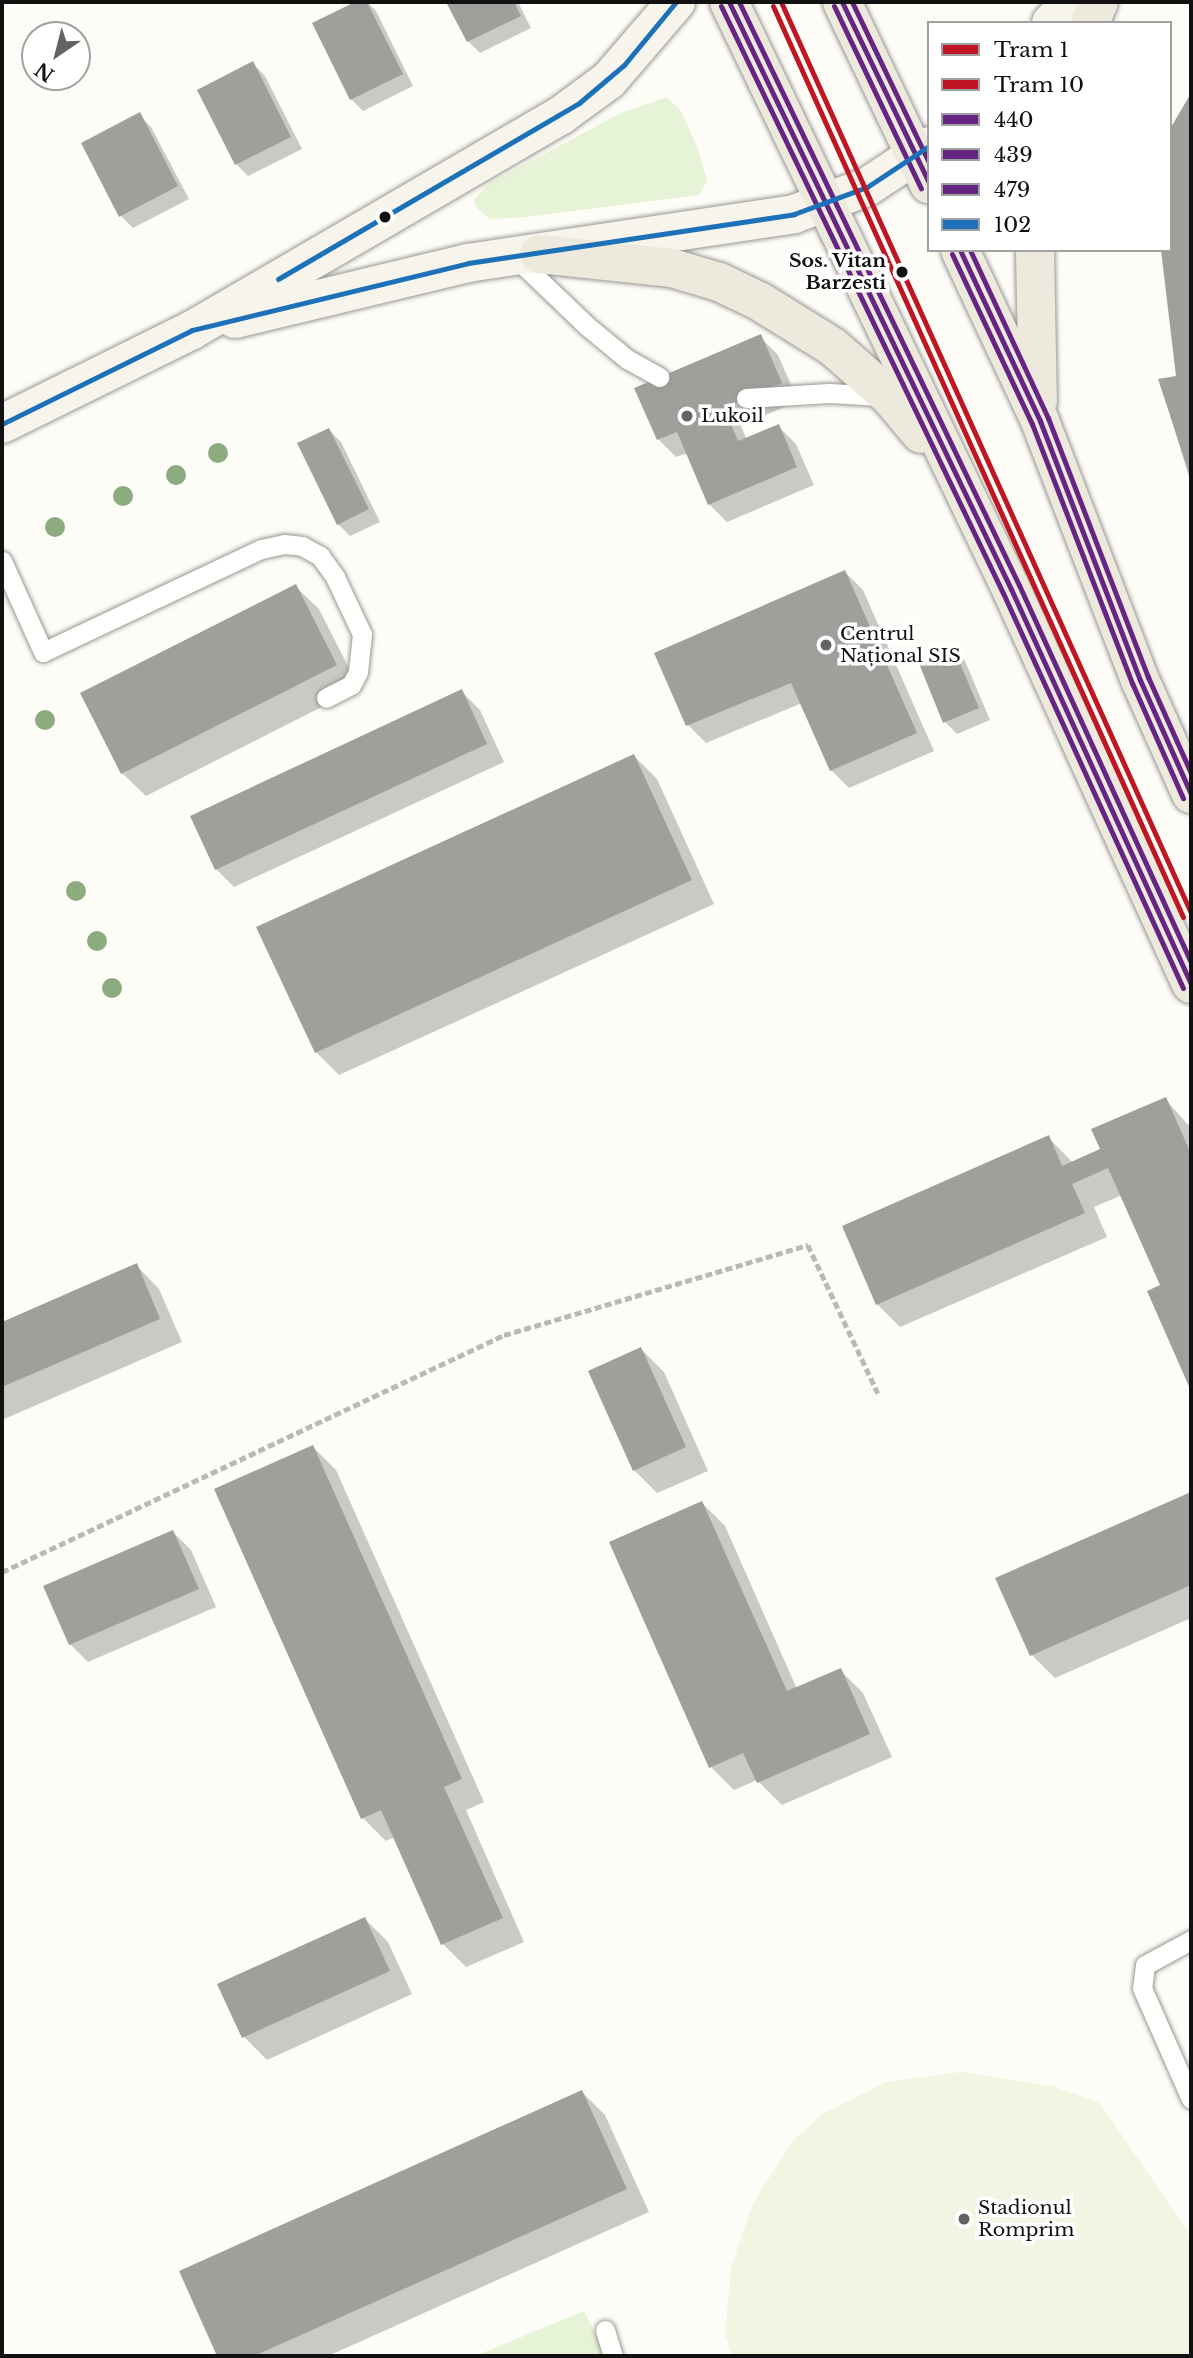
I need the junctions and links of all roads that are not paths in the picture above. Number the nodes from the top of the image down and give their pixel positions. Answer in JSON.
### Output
{"nodes":[{"id":1,"x":676,"y":2,"type":"edge"},
{"id":2,"x":729,"y":2,"type":"edge"},
{"id":3,"x":842,"y":2,"type":"edge"},
{"id":4,"x":1071,"y":2,"type":"edge"},
{"id":5,"x":1099,"y":2,"type":"edge"},
{"id":6,"x":1053,"y":21,"type":"edge"},
{"id":7,"x":1091,"y":21,"type":"edge"},
{"id":8,"x":925,"y":163,"type":"edge"},
{"id":9,"x":827,"y":204,"type":"junction"},
{"id":10,"x":961,"y":252,"type":"edge"},
{"id":11,"x":1035,"y":252,"type":"edge"},
{"id":12,"x":527,"y":256,"type":"junction"},
{"id":13,"x":192,"y":330,"type":"junction"},
{"id":14,"x":659,"y":377,"type":"dead end"},
{"id":15,"x":890,"y":397,"type":"junction"},
{"id":16,"x":746,"y":398,"type":"dead end"},
{"id":17,"x":1040,"y":421,"type":"junction"},
{"id":18,"x":2,"y":424,"type":"edge"},
{"id":19,"x":966,"y":498,"type":"junction"},
{"id":20,"x":2,"y":561,"type":"edge"},
{"id":21,"x":326,"y":698,"type":"dead end"},
{"id":22,"x":1191,"y":794,"type":"edge"},
{"id":23,"x":1191,"y":984,"type":"edge"},
{"id":24,"x":1191,"y":1940,"type":"edge"},
{"id":25,"x":1191,"y":2099,"type":"edge"},
{"id":26,"x":605,"y":2330,"type":"dead end"},
{"id":27,"x":613,"y":2356,"type":"edge"}],
"edges":[{"from":1,"to":13,"type":"main road"},
{"from":2,"to":9,"type":"main road"},
{"from":3,"to":8,"type":"main road"},
{"from":4,"to":6,"type":"main road"},
{"from":5,"to":7,"type":"main road"},
{"from":8,"to":9,"type":"main road"},
{"from":9,"to":12,"type":"main road"},
{"from":9,"to":19,"type":"main road"},
{"from":10,"to":17,"type":"main road"},
{"from":11,"to":17,"type":"main road"},
{"from":12,"to":13,"type":"main road"},
{"from":12,"to":14,"type":"lane"},
{"from":12,"to":15,"type":"main road"},
{"from":13,"to":18,"type":"main road"},
{"from":15,"to":16,"type":"lane"},
{"from":15,"to":19,"type":"main road"},
{"from":17,"to":22,"type":"main road"},
{"from":19,"to":23,"type":"main road"},
{"from":20,"to":21,"type":"lane"},
{"from":24,"to":25,"type":"lane"},
{"from":26,"to":27,"type":"lane"}]}
